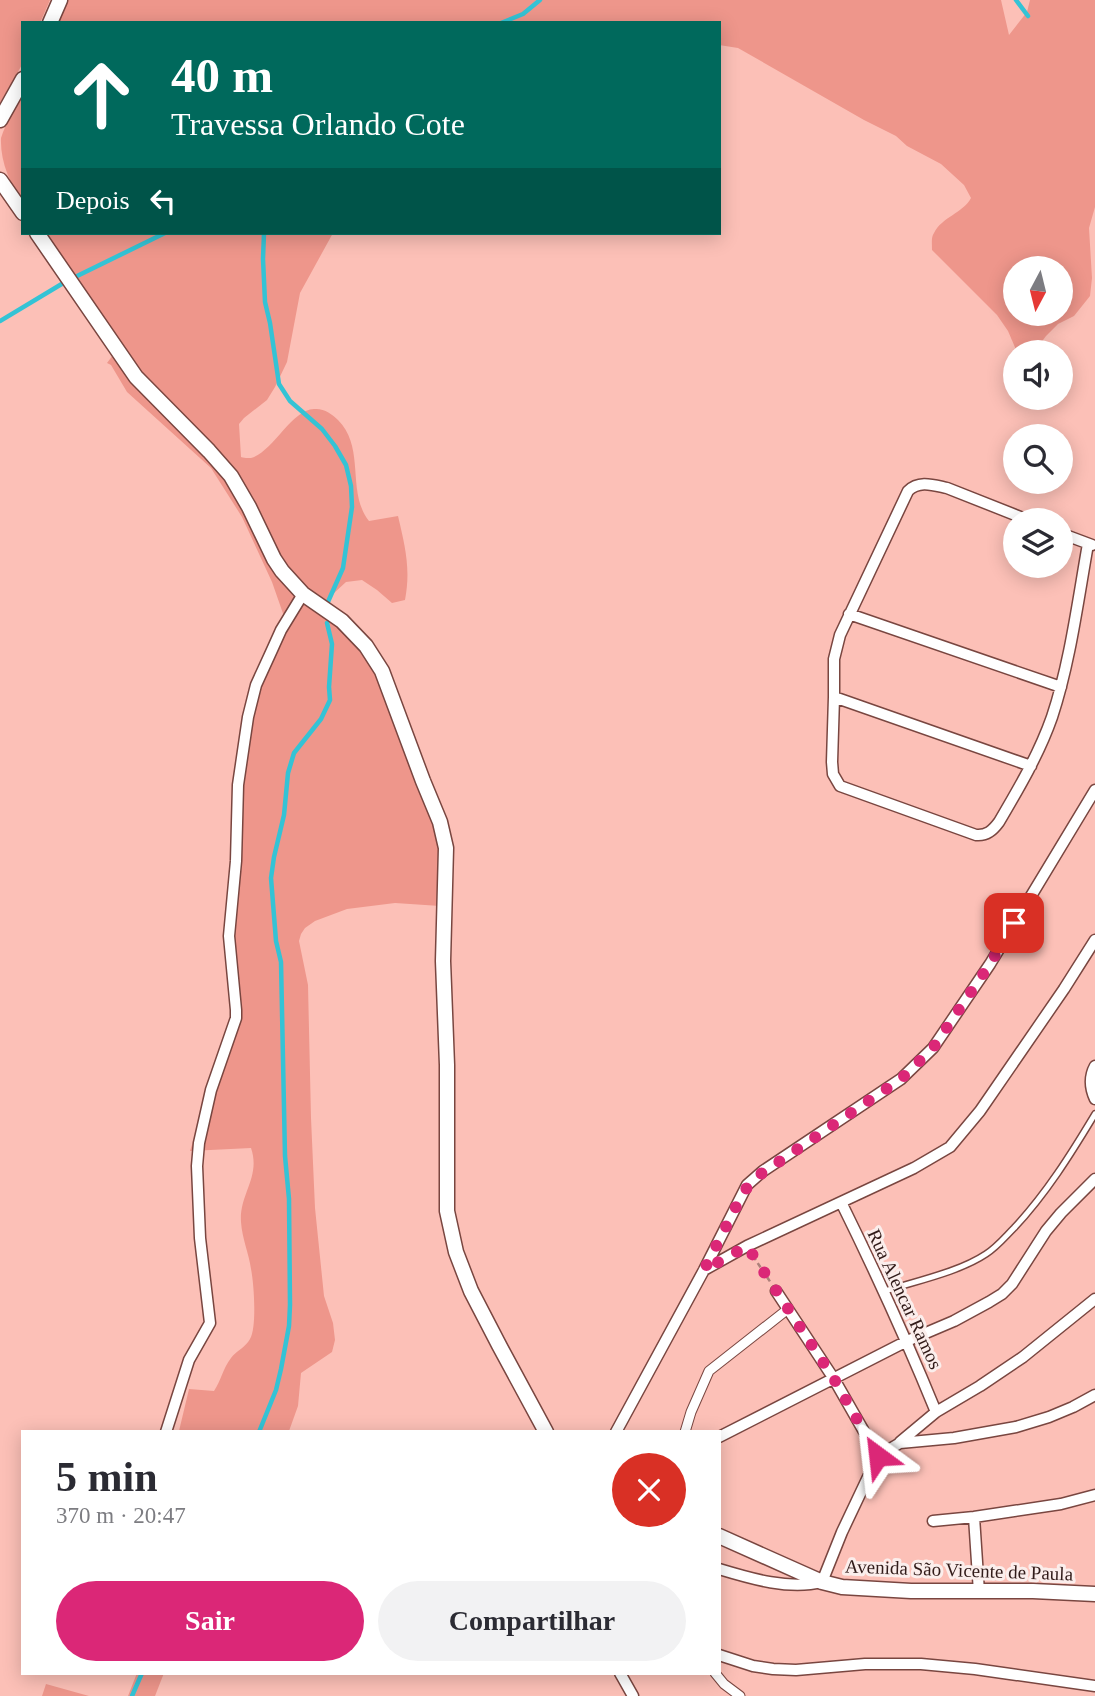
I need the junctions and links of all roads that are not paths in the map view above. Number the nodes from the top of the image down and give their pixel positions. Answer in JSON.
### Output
{"nodes":[{"id":1,"x":60,"y":0,"type":"edge"},
{"id":2,"x":51,"y":21,"type":"edge"},
{"id":3,"x":21,"y":83,"type":"edge"},
{"id":4,"x":0,"y":120,"type":"edge"},
{"id":5,"x":1,"y":182,"type":"edge"},
{"id":6,"x":21,"y":210,"type":"edge"},
{"id":7,"x":38,"y":235,"type":"edge"},
{"id":8,"x":1003,"y":510,"type":"edge"},
{"id":9,"x":1073,"y":538,"type":"edge"},
{"id":10,"x":1092,"y":545,"type":"edge"},
{"id":11,"x":303,"y":594,"type":"junction"},
{"id":12,"x":849,"y":614,"type":"junction"},
{"id":13,"x":1061,"y":687,"type":"junction"},
{"id":14,"x":834,"y":697,"type":"junction"},
{"id":15,"x":1031,"y":766,"type":"junction"},
{"id":16,"x":1095,"y":790,"type":"edge"},
{"id":17,"x":1095,"y":940,"type":"edge"},
{"id":18,"x":1095,"y":1066,"type":"edge"},
{"id":19,"x":1093,"y":1094,"type":"edge"},
{"id":20,"x":1095,"y":1114,"type":"edge"},
{"id":21,"x":1095,"y":1179,"type":"edge"},
{"id":22,"x":841,"y":1202,"type":"junction"},
{"id":23,"x":704,"y":1270,"type":"junction"},
{"id":24,"x":776,"y":1291,"type":"road end"},
{"id":25,"x":885,"y":1291,"type":"junction"},
{"id":26,"x":1095,"y":1299,"type":"edge"},
{"id":27,"x":788,"y":1310,"type":"junction"},
{"id":28,"x":908,"y":1341,"type":"junction"},
{"id":29,"x":834,"y":1379,"type":"junction"},
{"id":30,"x":1095,"y":1395,"type":"edge"},
{"id":31,"x":936,"y":1412,"type":"junction"},
{"id":32,"x":167,"y":1430,"type":"edge"},
{"id":33,"x":545,"y":1430,"type":"edge"},
{"id":34,"x":617,"y":1430,"type":"edge"},
{"id":35,"x":686,"y":1430,"type":"edge"},
{"id":36,"x":721,"y":1436,"type":"edge"},
{"id":37,"x":900,"y":1443,"type":"junction"},
{"id":38,"x":878,"y":1456,"type":"junction"},
{"id":39,"x":1095,"y":1496,"type":"edge"},
{"id":40,"x":974,"y":1517,"type":"junction"},
{"id":41,"x":933,"y":1521,"type":"dead end"},
{"id":42,"x":721,"y":1537,"type":"edge"},
{"id":43,"x":721,"y":1569,"type":"edge"},
{"id":44,"x":822,"y":1581,"type":"junction"},
{"id":45,"x":979,"y":1592,"type":"junction"},
{"id":46,"x":1095,"y":1594,"type":"edge"},
{"id":47,"x":721,"y":1656,"type":"edge"},
{"id":48,"x":621,"y":1675,"type":"edge"},
{"id":49,"x":716,"y":1675,"type":"edge"},
{"id":50,"x":1095,"y":1686,"type":"edge"},
{"id":51,"x":633,"y":1696,"type":"edge"},
{"id":52,"x":740,"y":1696,"type":"edge"}],
"edges":[{"from":1,"to":2,"type":"street"},
{"from":3,"to":4,"type":"street"},
{"from":5,"to":6,"type":"street"},
{"from":7,"to":11,"type":"street"},
{"from":8,"to":12,"type":"street"},
{"from":9,"to":10,"type":"street"},
{"from":10,"to":13,"type":"street"},
{"from":11,"to":32,"type":"street"},
{"from":11,"to":33,"type":"street"},
{"from":12,"to":13,"type":"street"},
{"from":12,"to":14,"type":"street"},
{"from":13,"to":15,"type":"street"},
{"from":14,"to":15,"type":"street"},
{"from":14,"to":15,"type":"street"},
{"from":16,"to":23,"type":"street"},
{"from":17,"to":22,"type":"street"},
{"from":18,"to":19,"type":"street"},
{"from":20,"to":25,"type":"lane"},
{"from":21,"to":28,"type":"street"},
{"from":22,"to":23,"type":"street"},
{"from":22,"to":25,"type":"street","name":"Rua Alencar Ramos"},
{"from":23,"to":34,"type":"street"},
{"from":24,"to":27,"type":"street"},
{"from":25,"to":28,"type":"street","name":"Rua Alencar Ramos"},
{"from":26,"to":31,"type":"street"},
{"from":27,"to":29,"type":"street"},
{"from":27,"to":35,"type":"street"},
{"from":28,"to":29,"type":"street"},
{"from":28,"to":31,"type":"street","name":"Rua Alencar Ramos"},
{"from":29,"to":36,"type":"street"},
{"from":29,"to":38,"type":"street"},
{"from":30,"to":37,"type":"street"},
{"from":31,"to":37,"type":"street"},
{"from":37,"to":38,"type":"street"},
{"from":38,"to":44,"type":"street"},
{"from":39,"to":40,"type":"street"},
{"from":40,"to":41,"type":"street"},
{"from":40,"to":45,"type":"street"},
{"from":42,"to":44,"type":"street","name":"Avenida São Vicente de Paula"},
{"from":43,"to":44,"type":"street","name":"Avenida São Vicente de Paula"},
{"from":44,"to":45,"type":"street","name":"Avenida São Vicente de Paula"},
{"from":45,"to":46,"type":"street","name":"Avenida São Vicente de Paula"},
{"from":47,"to":50,"type":"street"},
{"from":48,"to":51,"type":"street"},
{"from":49,"to":52,"type":"street"}]}
